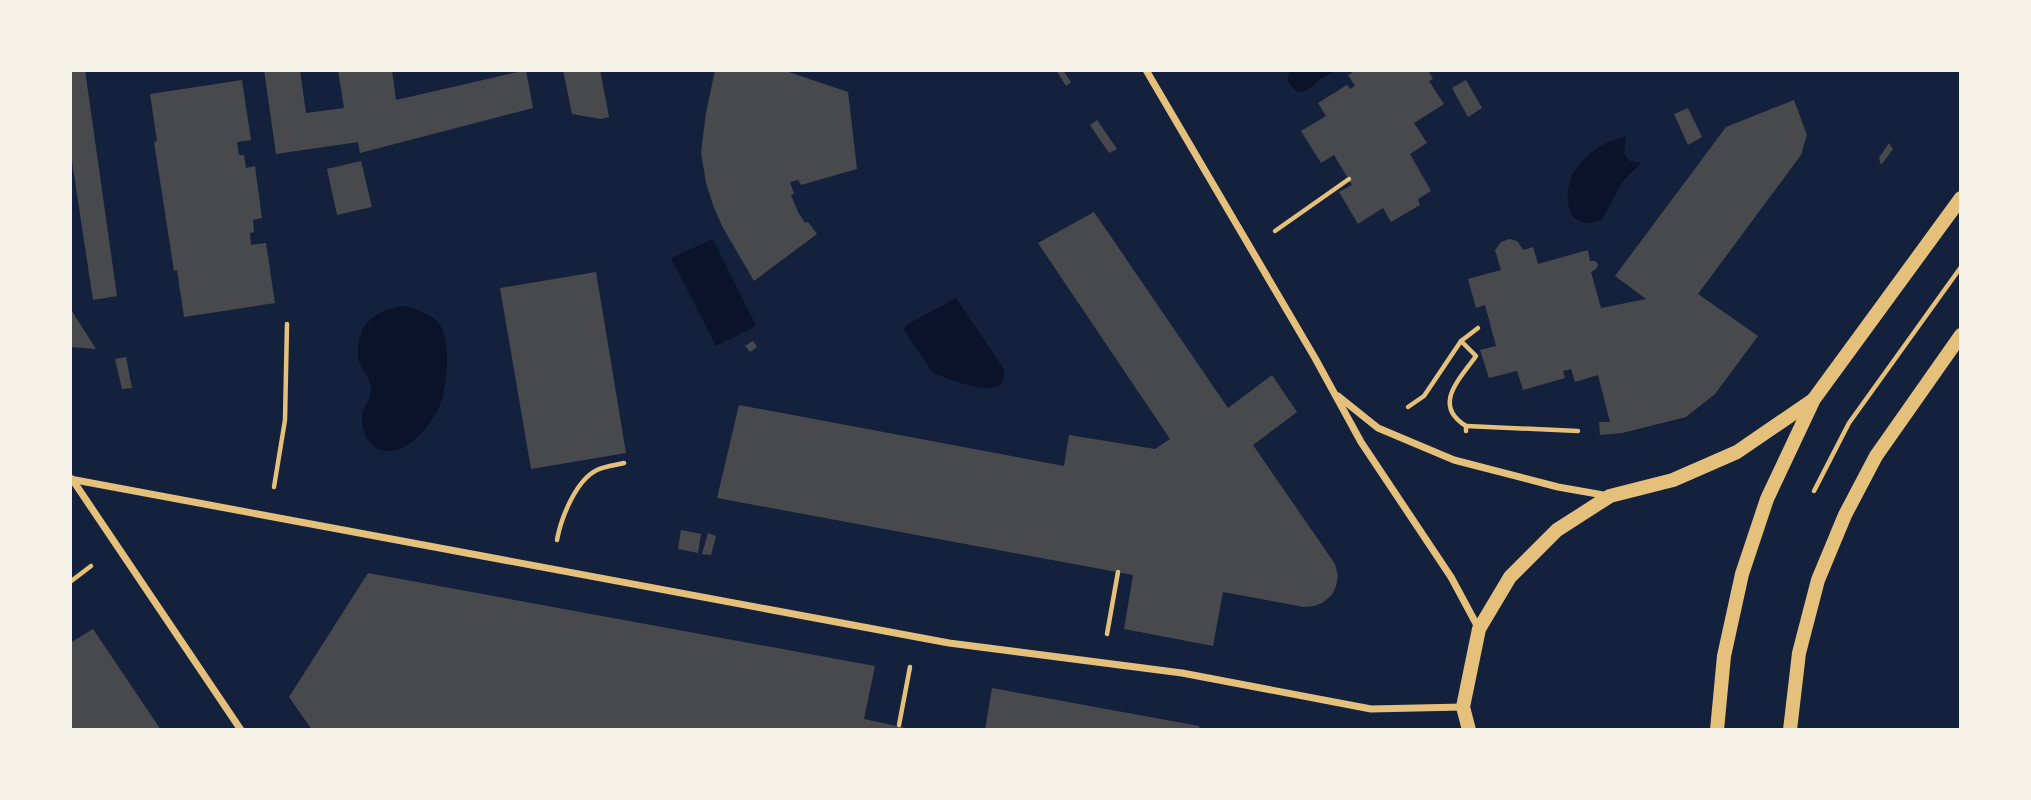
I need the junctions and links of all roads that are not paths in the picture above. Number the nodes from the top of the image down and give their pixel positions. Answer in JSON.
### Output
{"nodes":[{"id":1,"x":1146,"y":70,"type":"edge"},
{"id":2,"x":1961,"y":198,"type":"edge"},
{"id":3,"x":1961,"y":334,"type":"edge"},
{"id":4,"x":1335,"y":393,"type":"junction"},
{"id":5,"x":1814,"y":399,"type":"junction"},
{"id":6,"x":71,"y":479,"type":"edge"},
{"id":7,"x":1610,"y":496,"type":"junction"},
{"id":8,"x":1479,"y":629,"type":"junction"},
{"id":9,"x":1463,"y":707,"type":"junction"},
{"id":10,"x":241,"y":730,"type":"edge"},
{"id":11,"x":1469,"y":730,"type":"edge"},
{"id":12,"x":1717,"y":730,"type":"edge"},
{"id":13,"x":1790,"y":730,"type":"edge"}],
"edges":[{"from":1,"to":4,"type":"street"},
{"from":2,"to":5,"type":"main road"},
{"from":3,"to":13,"type":"main road"},
{"from":4,"to":7,"type":"street"},
{"from":4,"to":8,"type":"street"},
{"from":5,"to":7,"type":"main road"},
{"from":5,"to":12,"type":"main road"},
{"from":6,"to":9,"type":"street"},
{"from":6,"to":10,"type":"street"},
{"from":7,"to":8,"type":"main road"},
{"from":8,"to":9,"type":"main road"},
{"from":9,"to":11,"type":"main road"}]}
